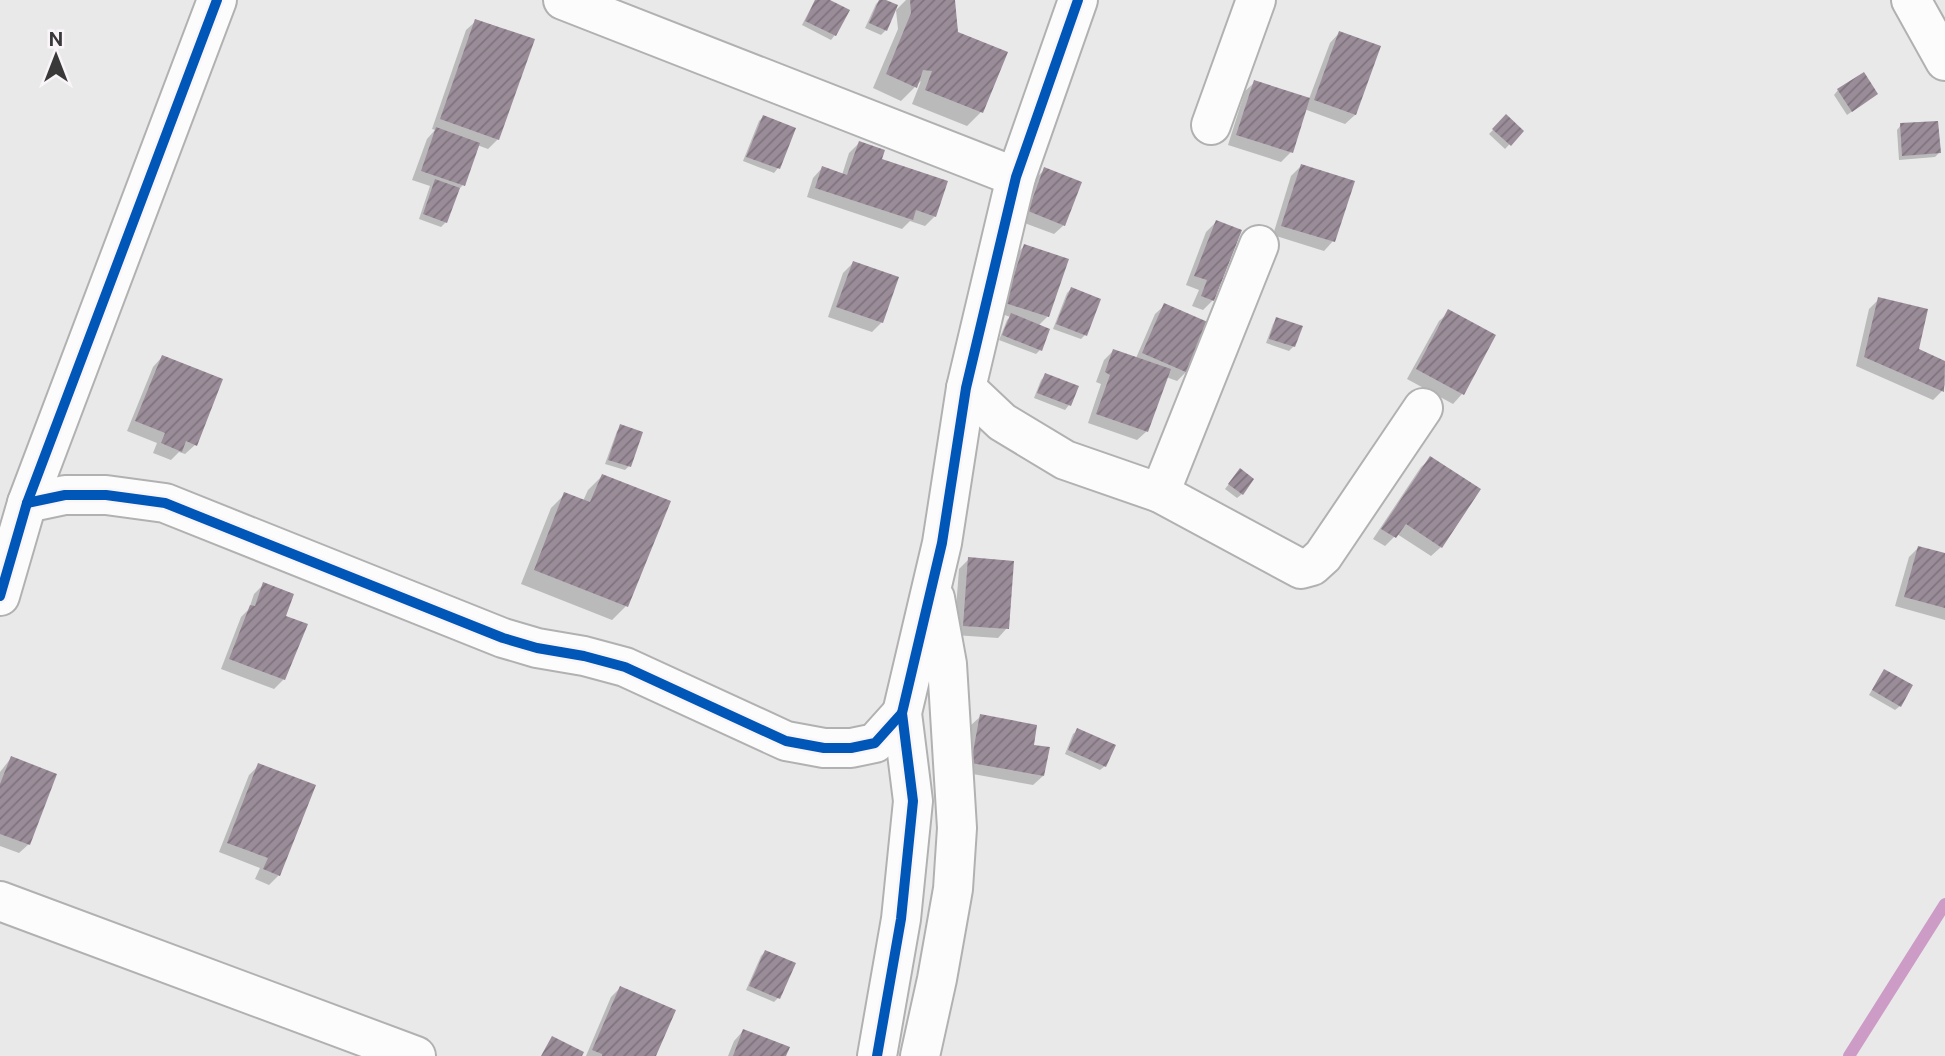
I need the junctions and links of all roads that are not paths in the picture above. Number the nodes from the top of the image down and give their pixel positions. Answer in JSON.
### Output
{"nodes":[{"id":1,"x":217,"y":0,"type":"edge"},
{"id":2,"x":563,"y":0,"type":"edge"},
{"id":3,"x":1078,"y":0,"type":"edge"},
{"id":4,"x":1256,"y":0,"type":"edge"},
{"id":5,"x":1911,"y":0,"type":"edge"},
{"id":6,"x":1945,"y":61,"type":"edge"},
{"id":7,"x":1211,"y":125,"type":"dead end"},
{"id":8,"x":1016,"y":177,"type":"junction"},
{"id":9,"x":1259,"y":245,"type":"dead end"},
{"id":10,"x":966,"y":388,"type":"junction"},
{"id":11,"x":1423,"y":408,"type":"dead end"},
{"id":12,"x":1160,"y":494,"type":"junction"},
{"id":13,"x":27,"y":503,"type":"junction"},
{"id":14,"x":933,"y":582,"type":"junction"},
{"id":15,"x":0,"y":596,"type":"edge"},
{"id":16,"x":902,"y":713,"type":"junction"},
{"id":17,"x":0,"y":901,"type":"edge"},
{"id":18,"x":416,"y":1056,"type":"edge"},
{"id":19,"x":877,"y":1056,"type":"edge"},
{"id":20,"x":920,"y":1056,"type":"edge"}],
"edges":[{"from":1,"to":13,"type":"street"},
{"from":2,"to":8,"type":"street"},
{"from":3,"to":8,"type":"street"},
{"from":4,"to":7,"type":"street"},
{"from":5,"to":6,"type":"street"},
{"from":8,"to":10,"type":"street"},
{"from":9,"to":12,"type":"street"},
{"from":10,"to":12,"type":"street"},
{"from":10,"to":14,"type":"street"},
{"from":11,"to":12,"type":"street"},
{"from":13,"to":15,"type":"street"},
{"from":13,"to":16,"type":"street"},
{"from":14,"to":16,"type":"street"},
{"from":14,"to":20,"type":"street"},
{"from":16,"to":19,"type":"street"},
{"from":17,"to":18,"type":"street"}]}
